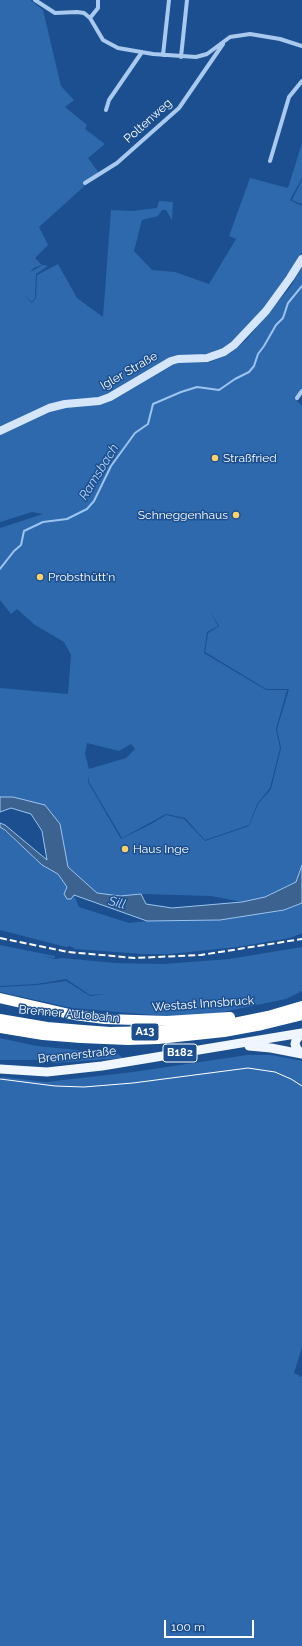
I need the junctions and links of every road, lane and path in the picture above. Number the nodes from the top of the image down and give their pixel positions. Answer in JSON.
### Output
{"nodes":[{"id":1,"x":35,"y":0,"type":"edge"},
{"id":2,"x":98,"y":0,"type":"edge"},
{"id":3,"x":169,"y":0,"type":"edge"},
{"id":4,"x":187,"y":0,"type":"edge"},
{"id":5,"x":90,"y":18,"type":"junction"},
{"id":6,"x":225,"y":40,"type":"junction"},
{"id":7,"x":302,"y":46,"type":"edge"},
{"id":8,"x":142,"y":52,"type":"junction"},
{"id":9,"x":164,"y":55,"type":"junction"},
{"id":10,"x":181,"y":57,"type":"junction"},
{"id":11,"x":302,"y":82,"type":"edge"},
{"id":12,"x":106,"y":110,"type":"dead end"},
{"id":13,"x":270,"y":161,"type":"dead end"},
{"id":14,"x":85,"y":184,"type":"dead end"},
{"id":15,"x":302,"y":259,"type":"edge"},
{"id":16,"x":302,"y":391,"type":"edge"},
{"id":17,"x":297,"y":398,"type":"dead end"},
{"id":18,"x":0,"y":431,"type":"edge"},
{"id":19,"x":0,"y":998,"type":"edge"},
{"id":20,"x":302,"y":1006,"type":"edge"},
{"id":21,"x":289,"y":1010,"type":"junction"},
{"id":22,"x":302,"y":1015,"type":"edge"},
{"id":23,"x":0,"y":1019,"type":"edge"},
{"id":24,"x":0,"y":1028,"type":"edge"},
{"id":25,"x":302,"y":1034,"type":"edge"},
{"id":26,"x":228,"y":1047,"type":"junction"},
{"id":27,"x":302,"y":1054,"type":"edge"},
{"id":28,"x":133,"y":1061,"type":"junction"},
{"id":29,"x":0,"y":1066,"type":"edge"},
{"id":30,"x":0,"y":1069,"type":"edge"}],
"edges":[{"from":1,"to":5,"type":"street"},
{"from":2,"to":5,"type":"street"},
{"from":3,"to":9,"type":"street"},
{"from":4,"to":10,"type":"street"},
{"from":5,"to":8,"type":"street"},
{"from":6,"to":7,"type":"street"},
{"from":6,"to":10,"type":"street"},
{"from":6,"to":14,"type":"street","name":"Poltenweg"},
{"from":8,"to":9,"type":"street"},
{"from":8,"to":12,"type":"street"},
{"from":9,"to":10,"type":"street"},
{"from":11,"to":13,"type":"street"},
{"from":15,"to":18,"type":"main road","name":"Igler Straße"},
{"from":16,"to":17,"type":"street"},
{"from":19,"to":21,"type":"highway","name":"Westast Innsbruck","number":"A13"},
{"from":20,"to":21,"type":"highway","name":"Brenner Autobahn","number":"A13"},
{"from":21,"to":23,"type":"highway","name":"Brenner Autobahn","number":"A13"},
{"from":22,"to":24,"type":"highway","name":"Brenner Autobahn","number":"A13"},
{"from":25,"to":26,"type":"main road","number":"B182"},
{"from":25,"to":27,"type":"main road"},
{"from":26,"to":27,"type":"main road","number":"B182"},
{"from":26,"to":28,"type":"main road","name":"Brennerstraße","number":"B182"},
{"from":28,"to":29,"type":"main road","name":"Brennerstraße","number":"B182"},
{"from":28,"to":30,"type":"main road","name":"Brennerstraße","number":"B182"}]}
